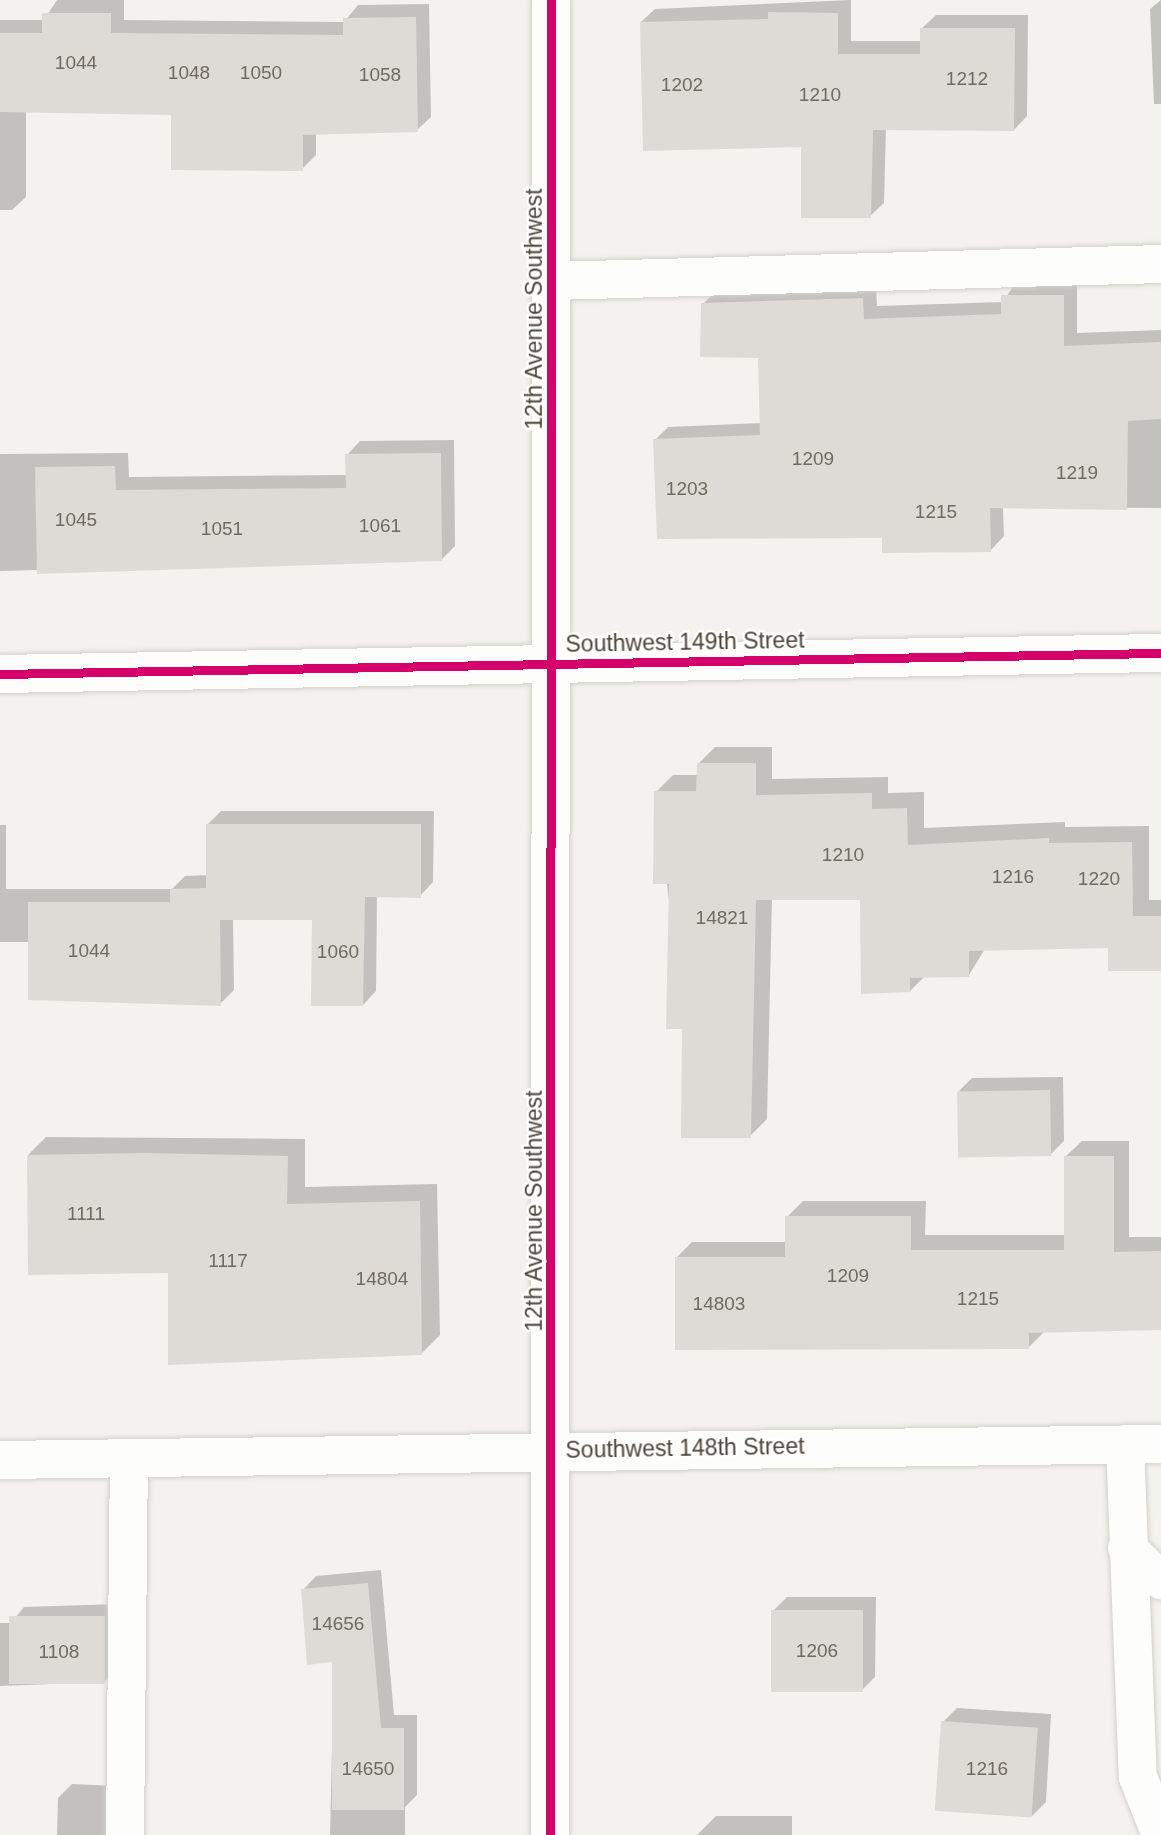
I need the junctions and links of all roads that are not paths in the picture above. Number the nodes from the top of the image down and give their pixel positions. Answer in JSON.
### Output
{"nodes":[{"id":1,"x":551,"y":0,"type":"edge"},
{"id":2,"x":1161,"y":264,"type":"edge"},
{"id":3,"x":553,"y":281,"type":"junction"},
{"id":4,"x":1161,"y":653,"type":"edge"},
{"id":5,"x":556,"y":663,"type":"junction"},
{"id":6,"x":0,"y":674,"type":"edge"},
{"id":7,"x":1143,"y":1444,"type":"edge"},
{"id":8,"x":552,"y":1450,"type":"junction"},
{"id":9,"x":130,"y":1458,"type":"junction"},
{"id":10,"x":0,"y":1460,"type":"edge"},
{"id":11,"x":1127,"y":1548,"type":"junction"},
{"id":12,"x":1161,"y":1580,"type":"edge"},
{"id":13,"x":125,"y":1835,"type":"edge"},
{"id":14,"x":551,"y":1835,"type":"edge"},
{"id":15,"x":1161,"y":1835,"type":"edge"}],
"edges":[{"from":1,"to":3,"type":"street","name":"12th Avenue Southwest"},
{"from":2,"to":3,"type":"street"},
{"from":3,"to":5,"type":"street","name":"12th Avenue Southwest"},
{"from":4,"to":5,"type":"street","name":"Southwest 149th Street"},
{"from":5,"to":6,"type":"street","name":"Southwest 149th Street"},
{"from":5,"to":8,"type":"street","name":"12th Avenue Southwest"},
{"from":7,"to":8,"type":"street","name":"Southwest 148th Street"},
{"from":7,"to":11,"type":"street"},
{"from":8,"to":9,"type":"street","name":"Southwest 148th Street"},
{"from":8,"to":14,"type":"street","name":"12th Avenue Southwest"},
{"from":9,"to":10,"type":"street","name":"Southwest 148th Street"},
{"from":9,"to":13,"type":"street"},
{"from":11,"to":12,"type":"street"},
{"from":11,"to":15,"type":"street"}]}
